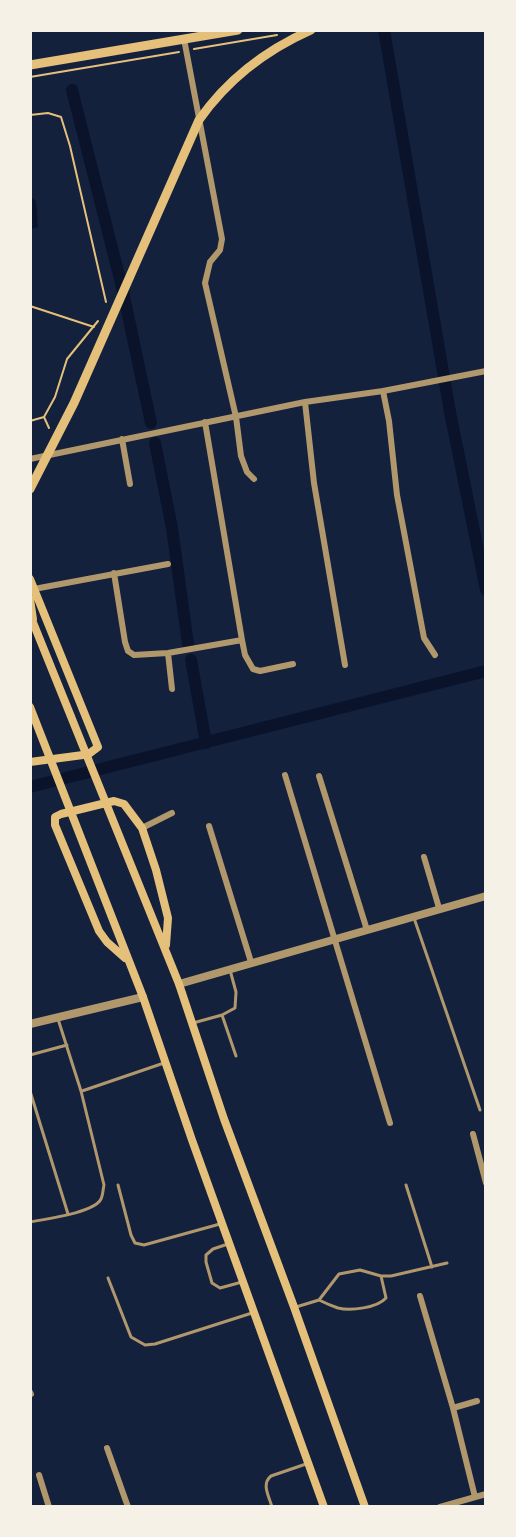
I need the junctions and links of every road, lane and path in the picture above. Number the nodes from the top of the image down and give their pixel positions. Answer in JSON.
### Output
{"nodes":[{"id":1,"x":238,"y":30,"type":"edge"},
{"id":2,"x":311,"y":30,"type":"edge"},
{"id":3,"x":284,"y":34,"type":"dead end"},
{"id":4,"x":184,"y":39,"type":"junction"},
{"id":5,"x":186,"y":51,"type":"junction"},
{"id":6,"x":30,"y":65,"type":"edge"},
{"id":7,"x":30,"y":77,"type":"edge"},
{"id":8,"x":30,"y":115,"type":"edge"},
{"id":9,"x":199,"y":120,"type":"junction"},
{"id":10,"x":30,"y":306,"type":"edge"},
{"id":11,"x":102,"y":311,"type":"dead end"},
{"id":12,"x":98,"y":322,"type":"dead end"},
{"id":13,"x":94,"y":327,"type":"junction"},
{"id":14,"x":486,"y":371,"type":"edge"},
{"id":15,"x":383,"y":391,"type":"junction"},
{"id":16,"x":305,"y":402,"type":"junction"},
{"id":17,"x":236,"y":417,"type":"junction"},
{"id":18,"x":30,"y":421,"type":"edge"},
{"id":19,"x":205,"y":422,"type":"junction"},
{"id":20,"x":122,"y":439,"type":"junction"},
{"id":21,"x":48,"y":455,"type":"junction"},
{"id":22,"x":30,"y":459,"type":"edge"},
{"id":23,"x":254,"y":479,"type":"dead end"},
{"id":24,"x":130,"y":484,"type":"dead end"},
{"id":25,"x":30,"y":489,"type":"edge"},
{"id":26,"x":168,"y":564,"type":"dead end"},
{"id":27,"x":114,"y":573,"type":"junction"},
{"id":28,"x":30,"y":579,"type":"edge"},
{"id":29,"x":34,"y":589,"type":"junction"},
{"id":30,"x":30,"y":598,"type":"edge"},
{"id":31,"x":32,"y":619,"type":"edge"},
{"id":32,"x":242,"y":640,"type":"junction"},
{"id":33,"x":168,"y":653,"type":"junction"},
{"id":34,"x":435,"y":655,"type":"dead end"},
{"id":35,"x":293,"y":664,"type":"dead end"},
{"id":36,"x":345,"y":665,"type":"dead end"},
{"id":37,"x":171,"y":688,"type":"dead end"},
{"id":38,"x":30,"y":707,"type":"edge"},
{"id":39,"x":30,"y":762,"type":"edge"},
{"id":40,"x":285,"y":775,"type":"dead end"},
{"id":41,"x":319,"y":776,"type":"dead end"},
{"id":42,"x":172,"y":813,"type":"dead end"},
{"id":43,"x":209,"y":825,"type":"dead end"},
{"id":44,"x":142,"y":828,"type":"junction"},
{"id":45,"x":424,"y":856,"type":"dead end"},
{"id":46,"x":486,"y":896,"type":"edge"},
{"id":47,"x":439,"y":908,"type":"junction"},
{"id":48,"x":414,"y":916,"type":"junction"},
{"id":49,"x":367,"y":930,"type":"junction"},
{"id":50,"x":334,"y":940,"type":"junction"},
{"id":51,"x":166,"y":950,"type":"junction"},
{"id":52,"x":127,"y":960,"type":"junction"},
{"id":53,"x":251,"y":962,"type":"junction"},
{"id":54,"x":229,"y":969,"type":"junction"},
{"id":55,"x":179,"y":984,"type":"junction"},
{"id":56,"x":142,"y":997,"type":"junction"},
{"id":57,"x":222,"y":1015,"type":"junction"},
{"id":58,"x":57,"y":1017,"type":"junction"},
{"id":59,"x":30,"y":1024,"type":"edge"},
{"id":60,"x":193,"y":1024,"type":"junction"},
{"id":61,"x":67,"y":1045,"type":"junction"},
{"id":62,"x":30,"y":1055,"type":"edge"},
{"id":63,"x":236,"y":1056,"type":"dead end"},
{"id":64,"x":165,"y":1063,"type":"junction"},
{"id":65,"x":30,"y":1091,"type":"edge"},
{"id":66,"x":81,"y":1091,"type":"junction"},
{"id":67,"x":480,"y":1110,"type":"dead end"},
{"id":68,"x":390,"y":1123,"type":"dead end"},
{"id":69,"x":473,"y":1134,"type":"dead end"},
{"id":70,"x":486,"y":1183,"type":"edge"},
{"id":71,"x":118,"y":1185,"type":"dead end"},
{"id":72,"x":406,"y":1185,"type":"dead end"},
{"id":73,"x":68,"y":1214,"type":"junction"},
{"id":74,"x":30,"y":1222,"type":"edge"},
{"id":75,"x":222,"y":1223,"type":"junction"},
{"id":76,"x":230,"y":1244,"type":"junction"},
{"id":77,"x":447,"y":1263,"type":"dead end"},
{"id":78,"x":432,"y":1267,"type":"junction"},
{"id":79,"x":381,"y":1276,"type":"junction"},
{"id":80,"x":108,"y":1278,"type":"dead end"},
{"id":81,"x":243,"y":1281,"type":"junction"},
{"id":82,"x":420,"y":1296,"type":"dead end"},
{"id":83,"x":319,"y":1300,"type":"junction"},
{"id":84,"x":294,"y":1307,"type":"junction"},
{"id":85,"x":254,"y":1312,"type":"junction"},
{"id":86,"x":477,"y":1401,"type":"dead end"},
{"id":87,"x":453,"y":1408,"type":"junction"},
{"id":88,"x":107,"y":1449,"type":"dead end"},
{"id":89,"x":308,"y":1463,"type":"junction"},
{"id":90,"x":39,"y":1475,"type":"dead end"},
{"id":91,"x":486,"y":1494,"type":"edge"},
{"id":92,"x":475,"y":1497,"type":"junction"},
{"id":93,"x":365,"y":1506,"type":"edge"},
{"id":94,"x":49,"y":1507,"type":"edge"},
{"id":95,"x":128,"y":1507,"type":"edge"},
{"id":96,"x":272,"y":1507,"type":"edge"},
{"id":97,"x":324,"y":1507,"type":"edge"},
{"id":98,"x":440,"y":1507,"type":"edge"}],
"edges":[{"from":1,"to":4,"type":"main road"},
{"from":2,"to":9,"type":"main road"},
{"from":3,"to":5,"type":"path"},
{"from":4,"to":5,"type":"street"},
{"from":4,"to":6,"type":"main road"},
{"from":5,"to":7,"type":"path"},
{"from":5,"to":9,"type":"street"},
{"from":8,"to":11,"type":"path"},
{"from":9,"to":17,"type":"street"},
{"from":9,"to":21,"type":"main road"},
{"from":10,"to":13,"type":"path"},
{"from":12,"to":13,"type":"path"},
{"from":13,"to":18,"type":"path"},
{"from":14,"to":15,"type":"street"},
{"from":15,"to":16,"type":"street"},
{"from":15,"to":34,"type":"street"},
{"from":16,"to":17,"type":"street"},
{"from":16,"to":36,"type":"street"},
{"from":17,"to":19,"type":"street"},
{"from":17,"to":23,"type":"street"},
{"from":19,"to":20,"type":"street"},
{"from":19,"to":32,"type":"street"},
{"from":20,"to":21,"type":"street"},
{"from":20,"to":24,"type":"street"},
{"from":21,"to":22,"type":"street"},
{"from":21,"to":25,"type":"main road"},
{"from":26,"to":27,"type":"street"},
{"from":27,"to":29,"type":"street"},
{"from":27,"to":33,"type":"street"},
{"from":28,"to":29,"type":"main road"},
{"from":29,"to":39,"type":"main road"},
{"from":30,"to":31,"type":"main road"},
{"from":31,"to":51,"type":"main road"},
{"from":32,"to":33,"type":"street"},
{"from":32,"to":35,"type":"street"},
{"from":33,"to":37,"type":"street"},
{"from":38,"to":52,"type":"main road"},
{"from":40,"to":50,"type":"street"},
{"from":41,"to":49,"type":"street"},
{"from":42,"to":44,"type":"street"},
{"from":43,"to":53,"type":"street"},
{"from":44,"to":51,"type":"main road"},
{"from":44,"to":52,"type":"main road"},
{"from":45,"to":47,"type":"street"},
{"from":46,"to":47,"type":"street"},
{"from":47,"to":48,"type":"street"},
{"from":48,"to":49,"type":"street"},
{"from":48,"to":67,"type":"lane"},
{"from":49,"to":50,"type":"street"},
{"from":50,"to":53,"type":"street"},
{"from":50,"to":68,"type":"street"},
{"from":51,"to":55,"type":"main road"},
{"from":52,"to":56,"type":"main road"},
{"from":53,"to":54,"type":"street"},
{"from":54,"to":55,"type":"street"},
{"from":54,"to":57,"type":"lane"},
{"from":55,"to":60,"type":"main road"},
{"from":56,"to":58,"type":"street"},
{"from":56,"to":64,"type":"main road"},
{"from":57,"to":60,"type":"lane"},
{"from":57,"to":63,"type":"lane"},
{"from":58,"to":59,"type":"street"},
{"from":58,"to":61,"type":"lane"},
{"from":60,"to":84,"type":"main road"},
{"from":61,"to":62,"type":"lane"},
{"from":61,"to":66,"type":"lane"},
{"from":64,"to":66,"type":"lane"},
{"from":64,"to":75,"type":"main road"},
{"from":65,"to":73,"type":"lane"},
{"from":66,"to":73,"type":"lane"},
{"from":69,"to":70,"type":"street"},
{"from":71,"to":75,"type":"lane"},
{"from":72,"to":78,"type":"lane"},
{"from":73,"to":74,"type":"lane"},
{"from":75,"to":76,"type":"main road"},
{"from":76,"to":81,"type":"main road"},
{"from":76,"to":81,"type":"lane"},
{"from":77,"to":78,"type":"lane"},
{"from":78,"to":79,"type":"lane"},
{"from":79,"to":83,"type":"lane"},
{"from":79,"to":83,"type":"lane"},
{"from":80,"to":85,"type":"lane"},
{"from":81,"to":85,"type":"main road"},
{"from":82,"to":87,"type":"street"},
{"from":83,"to":84,"type":"lane"},
{"from":84,"to":93,"type":"main road"},
{"from":85,"to":89,"type":"main road"},
{"from":86,"to":87,"type":"street"},
{"from":87,"to":92,"type":"street"},
{"from":88,"to":95,"type":"street"},
{"from":89,"to":96,"type":"lane"},
{"from":89,"to":97,"type":"main road"},
{"from":90,"to":94,"type":"street"},
{"from":91,"to":92,"type":"street"},
{"from":92,"to":98,"type":"street"}]}
